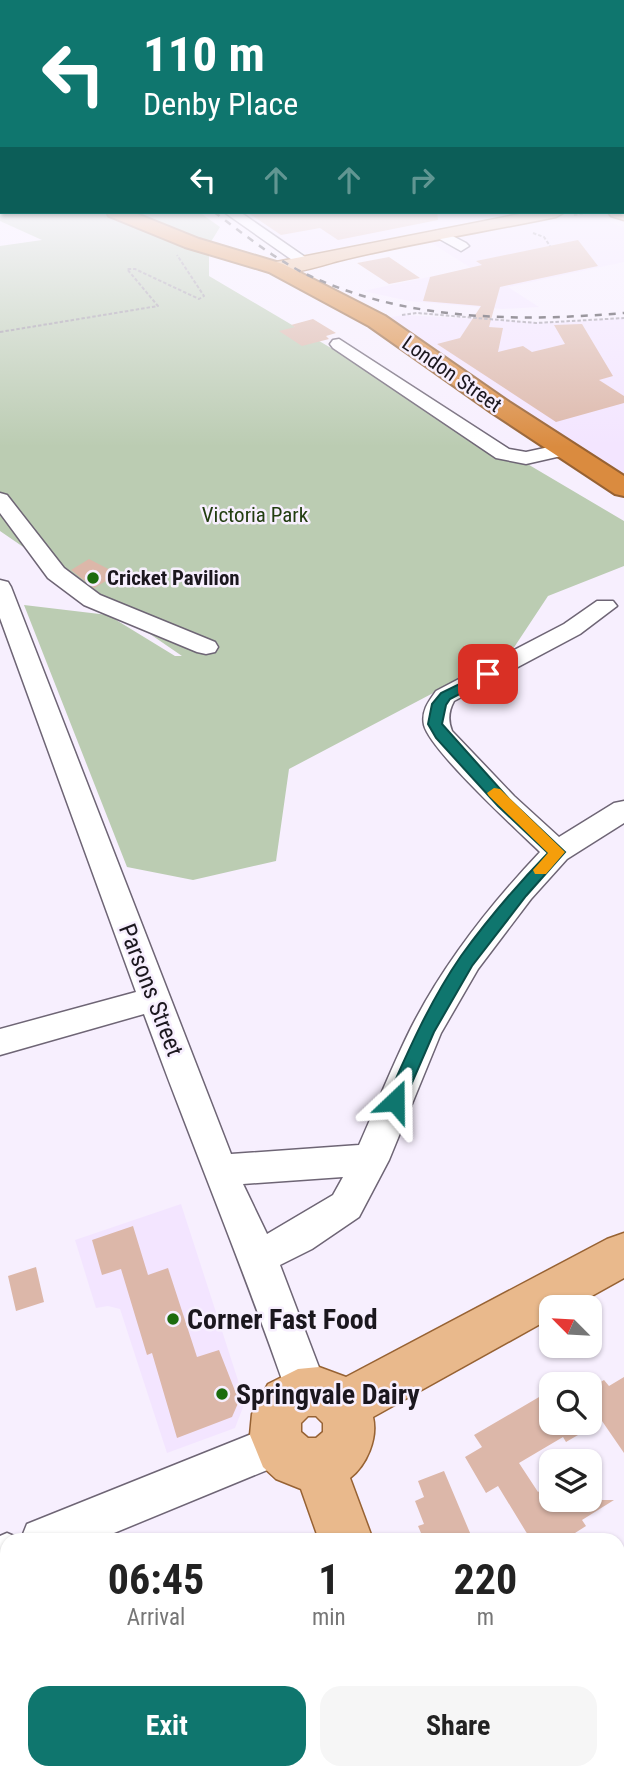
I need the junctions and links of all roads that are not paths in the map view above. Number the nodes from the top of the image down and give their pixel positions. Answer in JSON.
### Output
{"nodes":[{"id":1,"x":278,"y":280,"type":"edge"},
{"id":2,"x":308,"y":280,"type":"edge"},
{"id":3,"x":330,"y":298,"type":"junction"},
{"id":4,"x":339,"y":344,"type":"dead end"},
{"id":5,"x":563,"y":450,"type":"junction"},
{"id":6,"x":619,"y":480,"type":"edge"},
{"id":7,"x":0,"y":499,"type":"edge"},
{"id":8,"x":0,"y":587,"type":"edge"},
{"id":9,"x":605,"y":606,"type":"dead end"},
{"id":10,"x":206,"y":646,"type":"dead end"},
{"id":11,"x":624,"y":810,"type":"edge"},
{"id":12,"x":557,"y":852,"type":"junction"},
{"id":13,"x":154,"y":999,"type":"junction"},
{"id":14,"x":0,"y":1042,"type":"edge"},
{"id":15,"x":371,"y":1160,"type":"junction"},
{"id":16,"x":219,"y":1170,"type":"junction"},
{"id":17,"x":624,"y":1254,"type":"edge"},
{"id":18,"x":258,"y":1257,"type":"junction"},
{"id":19,"x":325,"y":1399,"type":"junction"},
{"id":20,"x":299,"y":1454,"type":"junction"},
{"id":21,"x":64,"y":1533,"type":"edge"},
{"id":22,"x":342,"y":1533,"type":"edge"}],
"edges":[{"from":1,"to":3,"type":"highway"},
{"from":2,"to":3,"type":"highway","name":"London Street"},
{"from":3,"to":5,"type":"highway","name":"London Street"},
{"from":4,"to":5,"type":"street"},
{"from":5,"to":6,"type":"highway","name":"London Street"},
{"from":7,"to":10,"type":"street"},
{"from":8,"to":13,"type":"street","name":"Parsons Street"},
{"from":9,"to":12,"type":"street"},
{"from":11,"to":12,"type":"street"},
{"from":12,"to":15,"type":"street"},
{"from":13,"to":14,"type":"street"},
{"from":13,"to":16,"type":"street","name":"Parsons Street"},
{"from":15,"to":16,"type":"street"},
{"from":15,"to":18,"type":"street"},
{"from":16,"to":18,"type":"street","name":"Parsons Street"},
{"from":17,"to":19,"type":"main road"},
{"from":18,"to":19,"type":"street","name":"Parsons Street"},
{"from":19,"to":20,"type":"main road"},
{"from":20,"to":21,"type":"street"},
{"from":20,"to":22,"type":"main road"}]}
